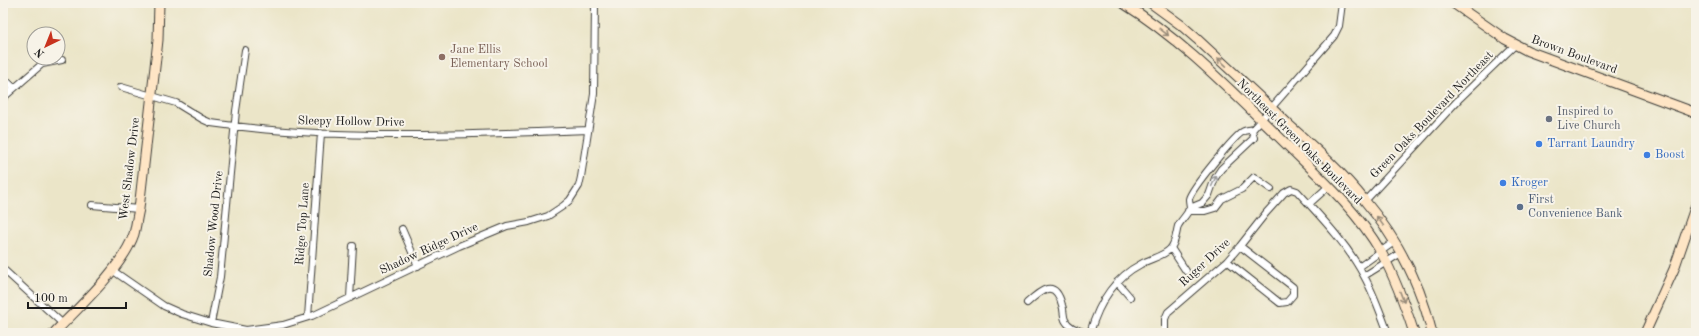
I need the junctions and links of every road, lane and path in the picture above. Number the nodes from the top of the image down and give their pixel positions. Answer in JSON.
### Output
{"nodes":[{"id":1,"x":159,"y":3,"type":"edge"},
{"id":2,"x":595,"y":3,"type":"edge"},
{"id":3,"x":1123,"y":3,"type":"edge"},
{"id":4,"x":1151,"y":3,"type":"edge"},
{"id":5,"x":1342,"y":3,"type":"edge"},
{"id":6,"x":1453,"y":3,"type":"edge"},
{"id":7,"x":1515,"y":45,"type":"junction"},
{"id":8,"x":245,"y":50,"type":"dead end"},
{"id":9,"x":40,"y":66,"type":"edge"},
{"id":10,"x":3,"y":77,"type":"edge"},
{"id":11,"x":14,"y":88,"type":"junction"},
{"id":12,"x":121,"y":88,"type":"dead end"},
{"id":13,"x":152,"y":95,"type":"junction"},
{"id":14,"x":3,"y":98,"type":"edge"},
{"id":15,"x":1272,"y":108,"type":"junction"},
{"id":16,"x":1696,"y":114,"type":"edge"},
{"id":17,"x":1261,"y":120,"type":"junction"},
{"id":18,"x":235,"y":126,"type":"junction"},
{"id":19,"x":588,"y":130,"type":"junction"},
{"id":20,"x":1252,"y":130,"type":"junction"},
{"id":21,"x":321,"y":133,"type":"junction"},
{"id":22,"x":1329,"y":186,"type":"junction"},
{"id":23,"x":1271,"y":190,"type":"dead end"},
{"id":24,"x":1365,"y":201,"type":"junction"},
{"id":25,"x":1309,"y":204,"type":"junction"},
{"id":26,"x":92,"y":205,"type":"dead end"},
{"id":27,"x":1696,"y":205,"type":"edge"},
{"id":28,"x":139,"y":209,"type":"junction"},
{"id":29,"x":1189,"y":209,"type":"junction"},
{"id":30,"x":402,"y":229,"type":"dead end"},
{"id":31,"x":1394,"y":242,"type":"junction"},
{"id":32,"x":353,"y":246,"type":"dead end"},
{"id":33,"x":1240,"y":246,"type":"junction"},
{"id":34,"x":1171,"y":248,"type":"junction"},
{"id":35,"x":1381,"y":252,"type":"junction"},
{"id":36,"x":1401,"y":253,"type":"junction"},
{"id":37,"x":1227,"y":261,"type":"junction"},
{"id":38,"x":1386,"y":263,"type":"junction"},
{"id":39,"x":418,"y":266,"type":"junction"},
{"id":40,"x":1359,"y":268,"type":"junction"},
{"id":41,"x":3,"y":269,"type":"edge"},
{"id":42,"x":112,"y":270,"type":"junction"},
{"id":43,"x":1186,"y":271,"type":"dead end"},
{"id":44,"x":1364,"y":276,"type":"junction"},
{"id":45,"x":1117,"y":282,"type":"junction"},
{"id":46,"x":1130,"y":297,"type":"dead end"},
{"id":47,"x":350,"y":298,"type":"junction"},
{"id":48,"x":1027,"y":303,"type":"dead end"},
{"id":49,"x":308,"y":317,"type":"junction"},
{"id":50,"x":210,"y":323,"type":"junction"},
{"id":51,"x":63,"y":324,"type":"junction"},
{"id":52,"x":54,"y":333,"type":"edge"},
{"id":53,"x":1086,"y":333,"type":"edge"},
{"id":54,"x":1090,"y":333,"type":"edge"},
{"id":55,"x":1165,"y":333,"type":"edge"},
{"id":56,"x":1388,"y":333,"type":"edge"},
{"id":57,"x":1414,"y":333,"type":"edge"},
{"id":58,"x":1432,"y":333,"type":"edge"},
{"id":59,"x":1645,"y":333,"type":"edge"}],
"edges":[{"from":1,"to":13,"type":"main road","name":"West Shadow Drive"},
{"from":2,"to":19,"type":"street","name":"Shadow Ridge Drive"},
{"from":3,"to":17,"type":"main road","name":"Northeast Green Oaks Boulevard","one_way":true},
{"from":15,"to":4,"type":"main road","name":"Northeast Green Oaks Boulevard","one_way":true},
{"from":5,"to":15,"type":"street"},
{"from":6,"to":7,"type":"main road","name":"Brown Boulevard"},
{"from":7,"to":16,"type":"main road","name":"Brown Boulevard"},
{"from":7,"to":24,"type":"street","name":"Green Oaks Boulevard Northeast"},
{"from":8,"to":18,"type":"street","name":"Shadow Wood Drive"},
{"from":9,"to":11,"type":"street"},
{"from":10,"to":11,"type":"street"},
{"from":11,"to":14,"type":"street"},
{"from":12,"to":13,"type":"street","name":"Sleepy Hollow Drive"},
{"from":13,"to":18,"type":"street","name":"Sleepy Hollow Drive"},
{"from":13,"to":28,"type":"main road","name":"West Shadow Drive"},
{"from":15,"to":17,"type":"street"},
{"from":15,"to":24,"type":"main road","name":"Northeast Green Oaks Boulevard"},
{"from":17,"to":20,"type":"street"},
{"from":17,"to":22,"type":"main road","name":"Northeast Green Oaks Boulevard"},
{"from":18,"to":21,"type":"street","name":"Sleepy Hollow Drive"},
{"from":18,"to":50,"type":"street","name":"Shadow Wood Drive"},
{"from":19,"to":21,"type":"street","name":"Sleepy Hollow Drive"},
{"from":19,"to":39,"type":"street","name":"Shadow Ridge Drive"},
{"from":20,"to":29,"type":"street"},
{"from":29,"to":20,"type":"street","one_way":true},
{"from":21,"to":49,"type":"street","name":"Ridge Top Lane"},
{"from":22,"to":25,"type":"street"},
{"from":22,"to":35,"type":"main road","name":"Northeast Green Oaks Boulevard"},
{"from":23,"to":29,"type":"street"},
{"from":31,"to":24,"type":"main road","name":"Northeast Green Oaks Boulevard","one_way":true},
{"from":25,"to":33,"type":"street","name":"Ruger Drive"},
{"from":25,"to":40,"type":"street"},
{"from":26,"to":28,"type":"street"},
{"from":27,"to":59,"type":"main road"},
{"from":28,"to":42,"type":"main road","name":"West Shadow Drive"},
{"from":29,"to":34,"type":"street"},
{"from":30,"to":39,"type":"street"},
{"from":31,"to":35,"type":"street"},
{"from":31,"to":36,"type":"main road","name":"Northeast Green Oaks Boulevard"},
{"from":32,"to":47,"type":"street"},
{"from":33,"to":37,"type":"street","name":"Ruger Drive"},
{"from":33,"to":37,"type":"street"},
{"from":34,"to":43,"type":"street"},
{"from":34,"to":45,"type":"street"},
{"from":35,"to":38,"type":"main road","name":"Northeast Green Oaks Boulevard"},
{"from":35,"to":40,"type":"street"},
{"from":36,"to":38,"type":"street"},
{"from":36,"to":58,"type":"main road","name":"Northeast Green Oaks Boulevard"},
{"from":37,"to":55,"type":"street","name":"Ruger Drive"},
{"from":38,"to":44,"type":"street"},
{"from":38,"to":57,"type":"main road","name":"Northeast Green Oaks Boulevard","one_way":true},
{"from":39,"to":47,"type":"street","name":"Shadow Ridge Drive"},
{"from":40,"to":44,"type":"street"},
{"from":41,"to":51,"type":"street"},
{"from":42,"to":50,"type":"street","name":"Shadow Ridge Drive"},
{"from":42,"to":51,"type":"main road","name":"West Shadow Drive"},
{"from":44,"to":56,"type":"street"},
{"from":45,"to":46,"type":"street"},
{"from":45,"to":54,"type":"street"},
{"from":47,"to":49,"type":"street","name":"Shadow Ridge Drive"},
{"from":48,"to":53,"type":"street"},
{"from":49,"to":50,"type":"street","name":"Shadow Ridge Drive"},
{"from":51,"to":52,"type":"main road","name":"West Shadow Drive"}]}
